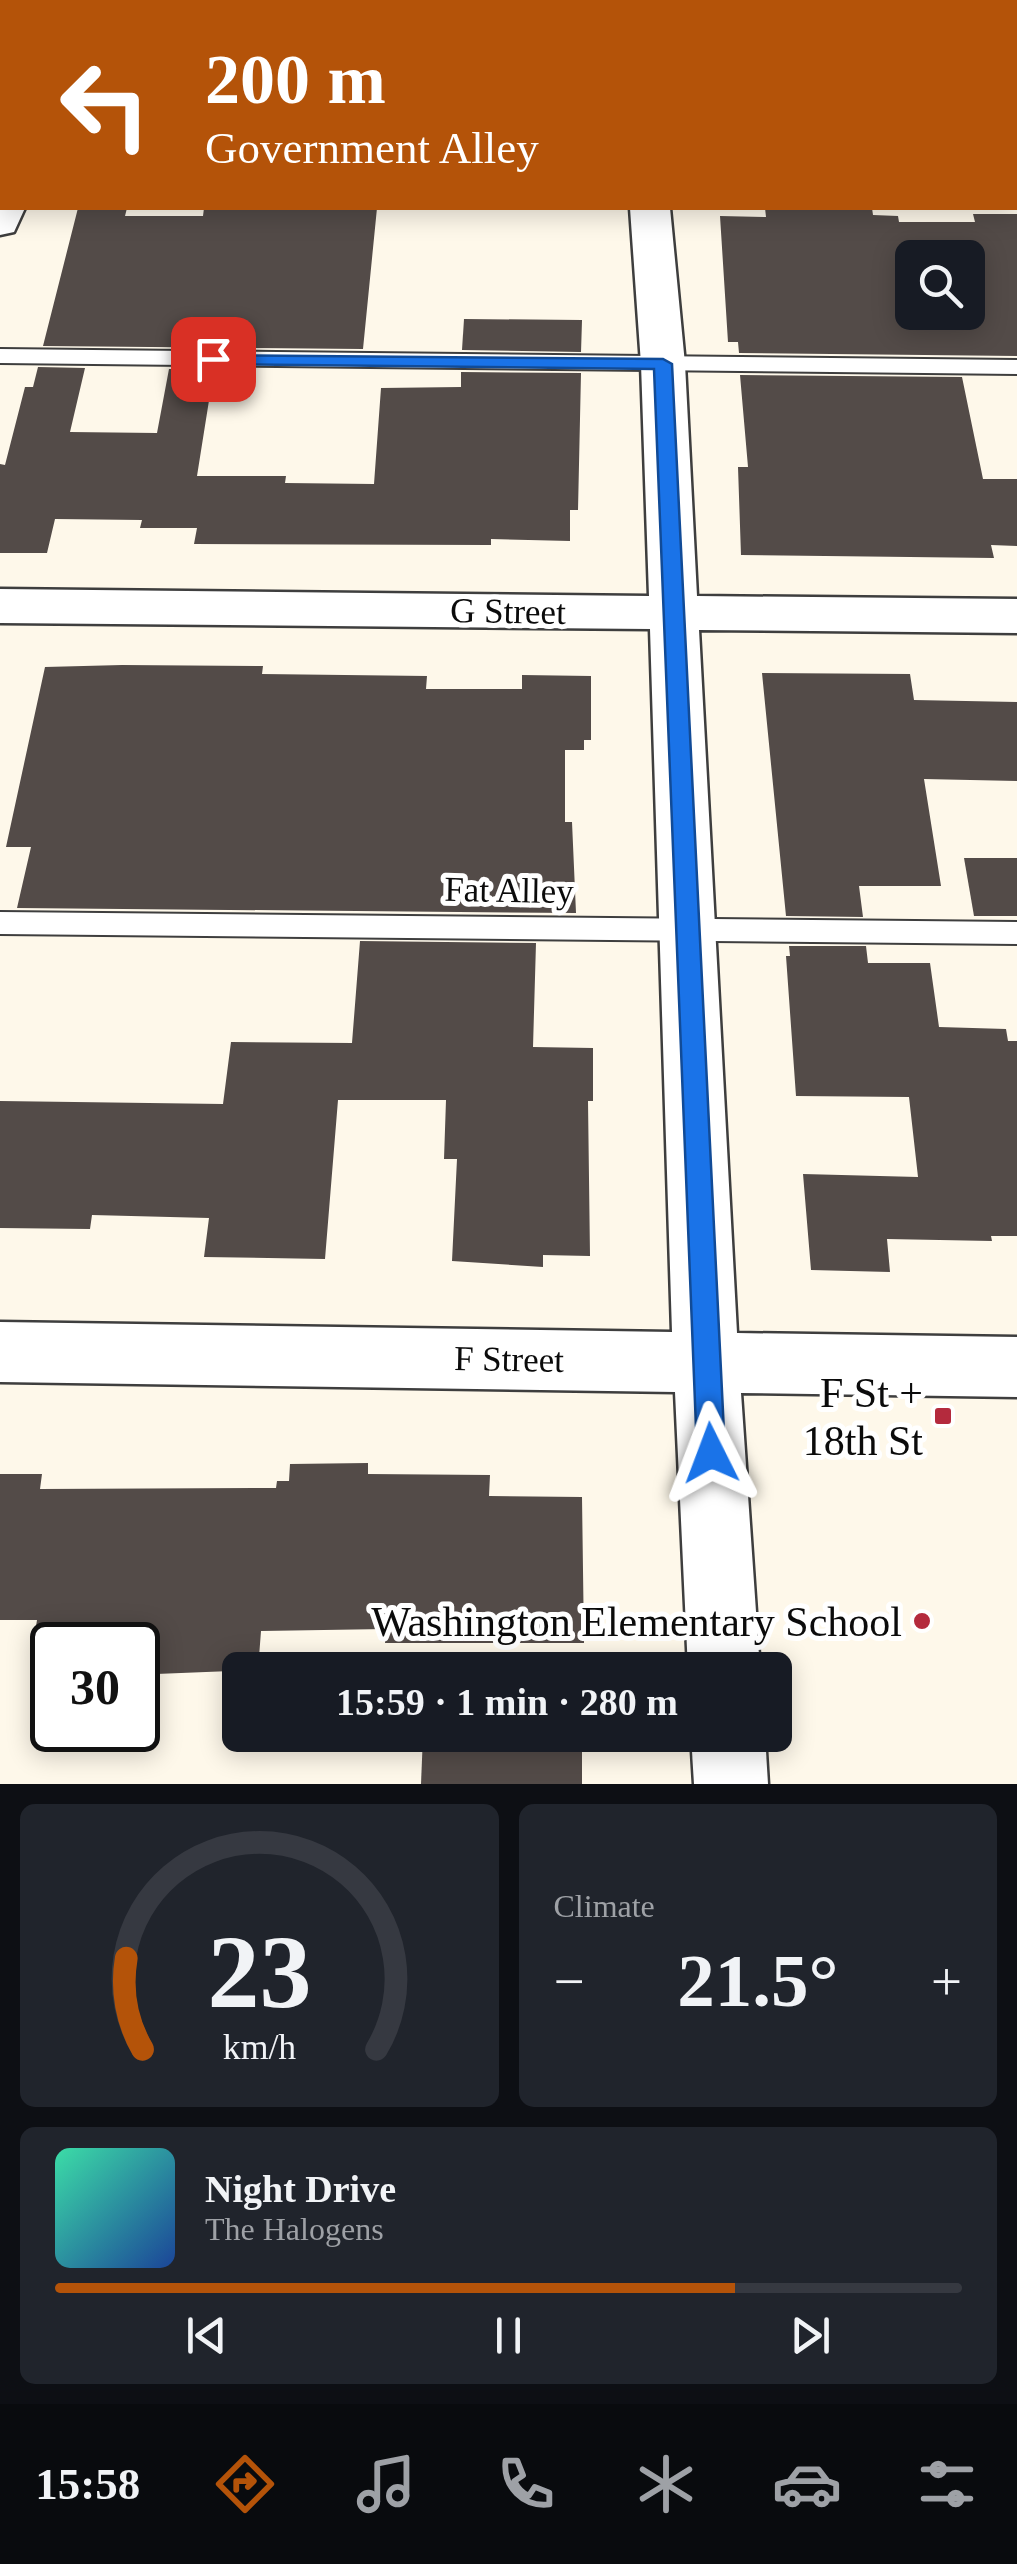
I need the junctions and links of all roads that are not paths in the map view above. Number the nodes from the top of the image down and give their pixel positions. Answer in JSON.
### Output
{"nodes":[{"id":1,"x":650,"y":210,"type":"edge"},
{"id":2,"x":0,"y":356,"type":"edge"},
{"id":3,"x":663,"y":364,"type":"junction"},
{"id":4,"x":1017,"y":367,"type":"edge"},
{"id":5,"x":0,"y":606,"type":"edge"},
{"id":6,"x":675,"y":613,"type":"junction"},
{"id":7,"x":1017,"y":616,"type":"edge"},
{"id":8,"x":0,"y":923,"type":"edge"},
{"id":9,"x":687,"y":930,"type":"junction"},
{"id":10,"x":1017,"y":933,"type":"edge"},
{"id":11,"x":0,"y":1352,"type":"edge"},
{"id":12,"x":706,"y":1362,"type":"junction"},
{"id":13,"x":1017,"y":1367,"type":"edge"},
{"id":14,"x":723,"y":1652,"type":"edge"},
{"id":15,"x":729,"y":1752,"type":"edge"},
{"id":16,"x":731,"y":1784,"type":"edge"}],
"edges":[{"from":1,"to":3,"type":"street"},
{"from":2,"to":3,"type":"lane"},
{"from":3,"to":4,"type":"lane"},
{"from":3,"to":6,"type":"street"},
{"from":5,"to":6,"type":"street","name":"G Street"},
{"from":6,"to":7,"type":"street","name":"G Street"},
{"from":6,"to":9,"type":"street"},
{"from":8,"to":9,"type":"lane","name":"Fat Alley"},
{"from":9,"to":10,"type":"lane","name":"Fat Alley"},
{"from":9,"to":12,"type":"street"},
{"from":11,"to":12,"type":"street","name":"F Street"},
{"from":12,"to":13,"type":"street","name":"F Street"},
{"from":12,"to":14,"type":"street"},
{"from":15,"to":16,"type":"street"}]}
